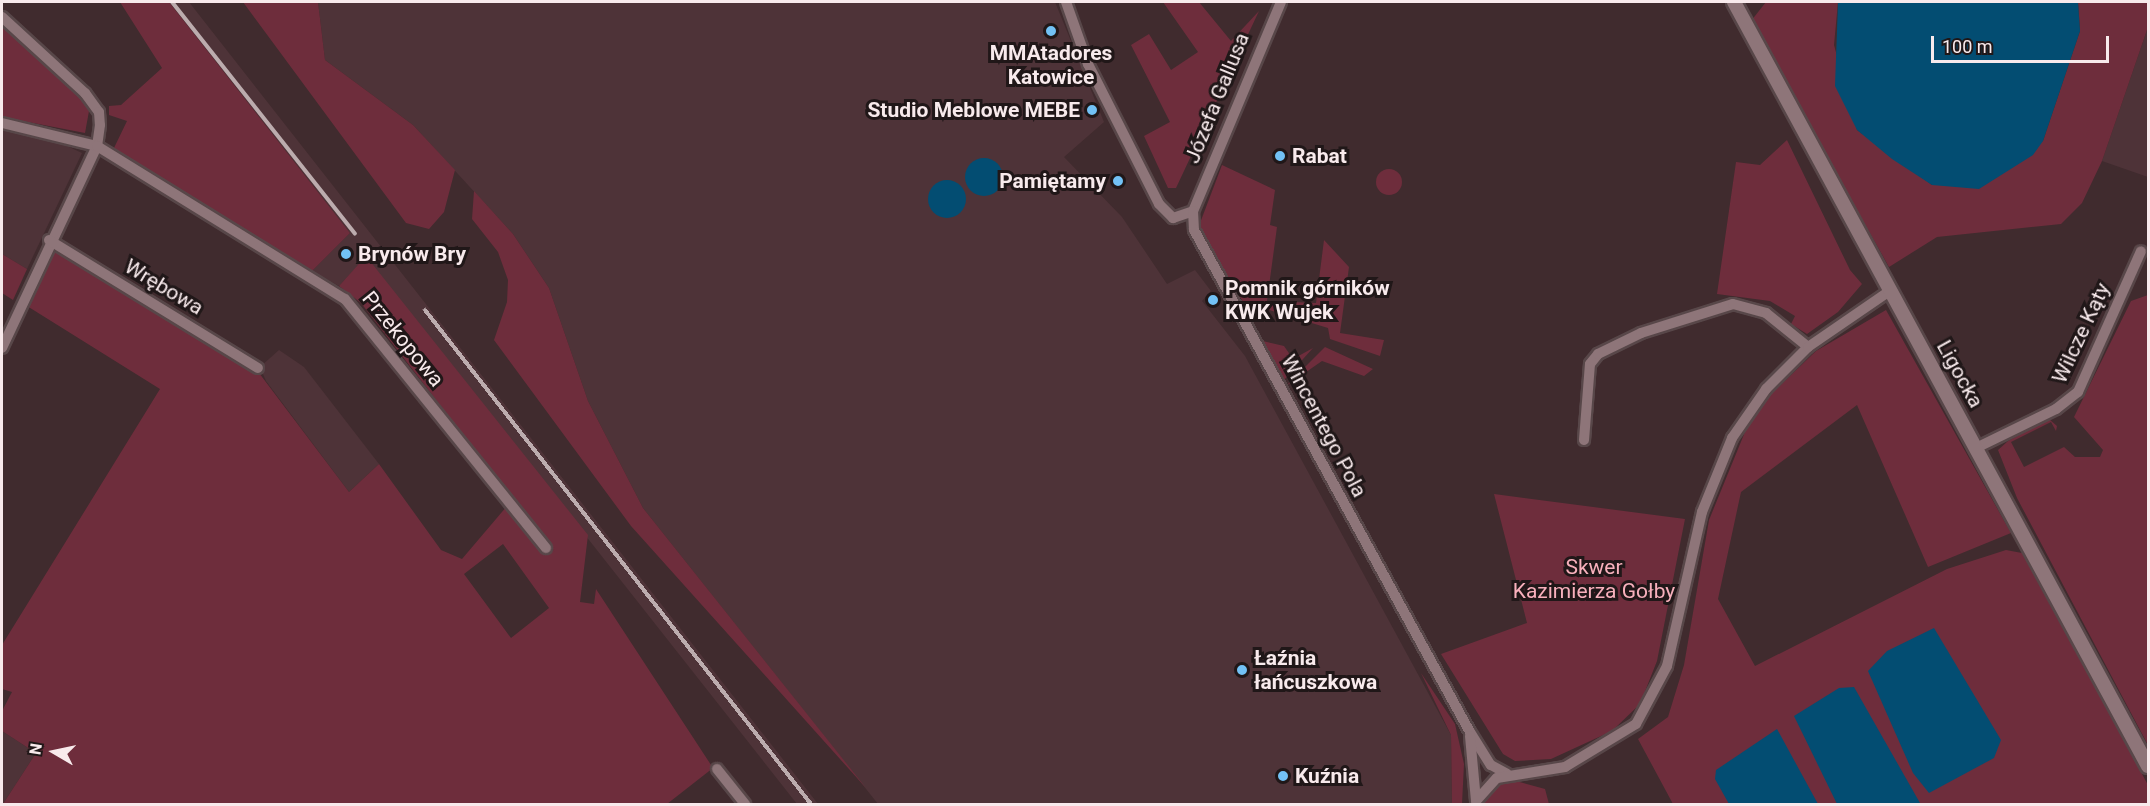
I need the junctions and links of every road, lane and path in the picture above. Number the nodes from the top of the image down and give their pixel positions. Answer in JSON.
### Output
{"nodes":[{"id":1,"x":1066,"y":2,"type":"edge"},
{"id":2,"x":1281,"y":2,"type":"edge"},
{"id":3,"x":1734,"y":2,"type":"edge"},
{"id":4,"x":2,"y":17,"type":"edge"},
{"id":5,"x":2,"y":123,"type":"edge"},
{"id":6,"x":96,"y":146,"type":"junction"},
{"id":7,"x":1193,"y":211,"type":"junction"},
{"id":8,"x":49,"y":240,"type":"junction"},
{"id":9,"x":2141,"y":251,"type":"dead end"},
{"id":10,"x":1891,"y":290,"type":"junction"},
{"id":11,"x":1808,"y":347,"type":"junction"},
{"id":12,"x":2,"y":348,"type":"edge"},
{"id":13,"x":258,"y":368,"type":"dead end"},
{"id":14,"x":1584,"y":440,"type":"dead end"},
{"id":15,"x":1976,"y":448,"type":"junction"},
{"id":16,"x":546,"y":548,"type":"dead end"},
{"id":17,"x":1470,"y":732,"type":"junction"},
{"id":18,"x":2148,"y":766,"type":"edge"},
{"id":19,"x":717,"y":769,"type":"dead end"},
{"id":20,"x":1507,"y":774,"type":"junction"},
{"id":21,"x":1476,"y":803,"type":"edge"},
{"id":22,"x":745,"y":804,"type":"edge"}],
"edges":[{"from":1,"to":7,"type":"street"},
{"from":2,"to":7,"type":"street","name":"Józefa Gallusa"},
{"from":3,"to":10,"type":"street","name":"Ligocka"},
{"from":4,"to":6,"type":"street"},
{"from":5,"to":6,"type":"street","name":"Przekopowa"},
{"from":6,"to":8,"type":"street"},
{"from":6,"to":16,"type":"street","name":"Przekopowa"},
{"from":7,"to":17,"type":"street","name":"Wincentego Pola"},
{"from":8,"to":12,"type":"street"},
{"from":8,"to":13,"type":"street","name":"Wrębowa"},
{"from":9,"to":15,"type":"street","name":"Wilcze Kąty"},
{"from":10,"to":11,"type":"street"},
{"from":10,"to":15,"type":"street","name":"Ligocka"},
{"from":11,"to":14,"type":"street"},
{"from":11,"to":20,"type":"street"},
{"from":15,"to":18,"type":"street","name":"Ligocka"},
{"from":17,"to":20,"type":"street","name":"Wincentego Pola"},
{"from":17,"to":21,"type":"street","name":"Wincentego Pola"},
{"from":19,"to":22,"type":"street"},
{"from":20,"to":21,"type":"street"}]}
